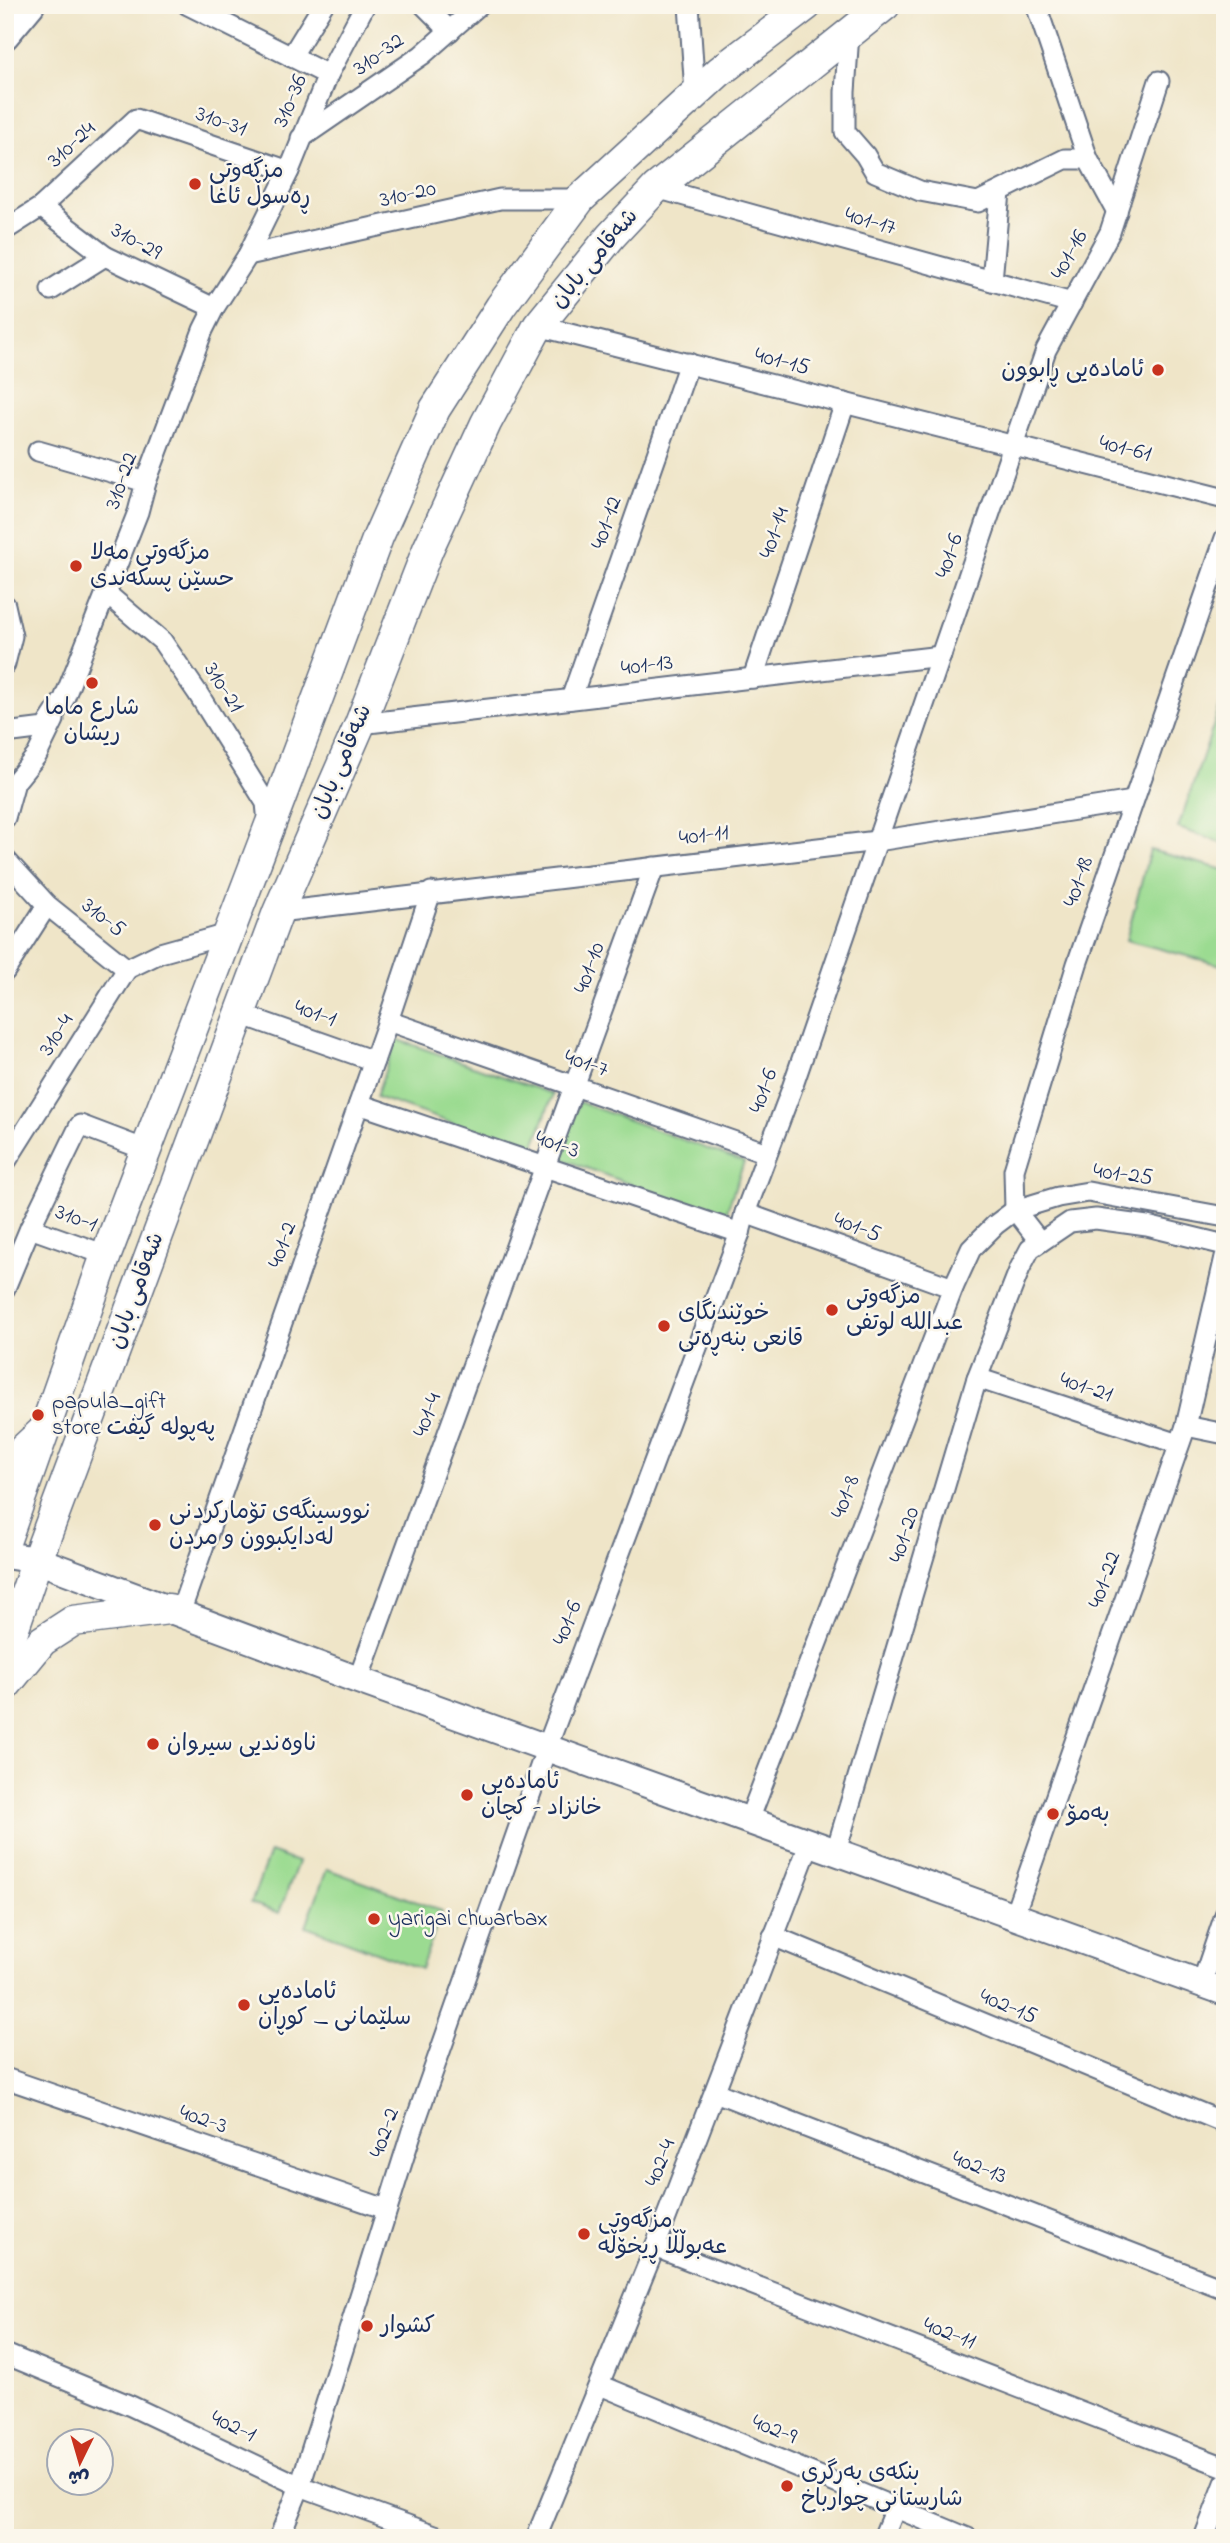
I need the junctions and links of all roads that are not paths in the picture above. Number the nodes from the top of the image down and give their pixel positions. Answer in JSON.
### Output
{"nodes":[{"id":1,"x":31,"y":5,"type":"edge"},
{"id":2,"x":188,"y":5,"type":"edge"},
{"id":3,"x":323,"y":5,"type":"edge"},
{"id":4,"x":365,"y":5,"type":"edge"},
{"id":5,"x":424,"y":5,"type":"edge"},
{"id":6,"x":479,"y":5,"type":"edge"},
{"id":7,"x":689,"y":5,"type":"edge"},
{"id":8,"x":807,"y":5,"type":"edge"},
{"id":9,"x":884,"y":5,"type":"edge"},
{"id":10,"x":1036,"y":5,"type":"edge"},
{"id":11,"x":450,"y":31,"type":"junction"},
{"id":12,"x":849,"y":33,"type":"junction"},
{"id":13,"x":5,"y":36,"type":"edge"},
{"id":14,"x":291,"y":57,"type":"junction"},
{"id":15,"x":328,"y":75,"type":"junction"},
{"id":16,"x":1159,"y":81,"type":"dead end"},
{"id":17,"x":695,"y":93,"type":"junction"},
{"id":18,"x":136,"y":119,"type":"joint"},
{"id":19,"x":302,"y":138,"type":"junction"},
{"id":20,"x":1088,"y":159,"type":"junction"},
{"id":21,"x":289,"y":171,"type":"junction"},
{"id":22,"x":656,"y":188,"type":"junction"},
{"id":23,"x":1000,"y":192,"type":"junction"},
{"id":24,"x":580,"y":199,"type":"junction"},
{"id":25,"x":41,"y":207,"type":"junction"},
{"id":26,"x":1117,"y":212,"type":"junction"},
{"id":27,"x":5,"y":230,"type":"edge"},
{"id":28,"x":105,"y":256,"type":"junction"},
{"id":29,"x":248,"y":256,"type":"junction"},
{"id":30,"x":992,"y":281,"type":"junction"},
{"id":31,"x":51,"y":289,"type":"dead end"},
{"id":32,"x":1072,"y":303,"type":"junction"},
{"id":33,"x":214,"y":308,"type":"junction"},
{"id":34,"x":538,"y":326,"type":"junction"},
{"id":35,"x":689,"y":363,"type":"junction"},
{"id":36,"x":845,"y":403,"type":"junction"},
{"id":37,"x":1013,"y":447,"type":"junction"},
{"id":38,"x":38,"y":451,"type":"dead end"},
{"id":39,"x":146,"y":482,"type":"junction"},
{"id":40,"x":1225,"y":499,"type":"edge"},
{"id":41,"x":1225,"y":538,"type":"edge"},
{"id":42,"x":107,"y":593,"type":"junction"},
{"id":43,"x":5,"y":605,"type":"edge"},
{"id":44,"x":8,"y":636,"type":"edge"},
{"id":45,"x":941,"y":656,"type":"junction"},
{"id":46,"x":5,"y":664,"type":"edge"},
{"id":47,"x":752,"y":678,"type":"junction"},
{"id":48,"x":64,"y":699,"type":"junction"},
{"id":49,"x":571,"y":699,"type":"junction"},
{"id":50,"x":360,"y":724,"type":"junction"},
{"id":51,"x":5,"y":733,"type":"edge"},
{"id":52,"x":1133,"y":801,"type":"junction"},
{"id":53,"x":5,"y":818,"type":"edge"},
{"id":54,"x":269,"y":828,"type":"junction"},
{"id":55,"x":877,"y":841,"type":"junction"},
{"id":56,"x":5,"y":859,"type":"edge"},
{"id":57,"x":654,"y":867,"type":"junction"},
{"id":58,"x":431,"y":892,"type":"junction"},
{"id":59,"x":47,"y":905,"type":"junction"},
{"id":60,"x":278,"y":912,"type":"junction"},
{"id":61,"x":228,"y":934,"type":"junction"},
{"id":62,"x":128,"y":969,"type":"junction"},
{"id":63,"x":5,"y":971,"type":"edge"},
{"id":64,"x":240,"y":1014,"type":"junction"},
{"id":65,"x":388,"y":1021,"type":"junction"},
{"id":66,"x":374,"y":1061,"type":"junction"},
{"id":67,"x":573,"y":1085,"type":"junction"},
{"id":68,"x":359,"y":1104,"type":"junction"},
{"id":69,"x":146,"y":1150,"type":"junction"},
{"id":70,"x":767,"y":1153,"type":"junction"},
{"id":71,"x":5,"y":1163,"type":"edge"},
{"id":72,"x":544,"y":1167,"type":"junction"},
{"id":73,"x":1015,"y":1210,"type":"junction"},
{"id":74,"x":745,"y":1213,"type":"junction"},
{"id":75,"x":1225,"y":1217,"type":"edge"},
{"id":76,"x":30,"y":1228,"type":"junction"},
{"id":77,"x":740,"y":1233,"type":"junction"},
{"id":78,"x":1040,"y":1242,"type":"junction"},
{"id":79,"x":1225,"y":1245,"type":"edge"},
{"id":80,"x":106,"y":1255,"type":"junction"},
{"id":81,"x":12,"y":1256,"type":"edge"},
{"id":82,"x":1225,"y":1257,"type":"edge"},
{"id":83,"x":5,"y":1288,"type":"edge"},
{"id":84,"x":953,"y":1288,"type":"junction"},
{"id":85,"x":977,"y":1378,"type":"junction"},
{"id":86,"x":46,"y":1427,"type":"junction"},
{"id":87,"x":1225,"y":1434,"type":"edge"},
{"id":88,"x":1182,"y":1435,"type":"junction"},
{"id":89,"x":5,"y":1462,"type":"edge"},
{"id":90,"x":7,"y":1530,"type":"edge"},
{"id":91,"x":5,"y":1555,"type":"edge"},
{"id":92,"x":37,"y":1560,"type":"junction"},
{"id":93,"x":174,"y":1611,"type":"junction"},
{"id":94,"x":5,"y":1654,"type":"edge"},
{"id":95,"x":358,"y":1679,"type":"junction"},
{"id":96,"x":5,"y":1686,"type":"edge"},
{"id":97,"x":547,"y":1747,"type":"junction"},
{"id":98,"x":749,"y":1820,"type":"junction"},
{"id":99,"x":810,"y":1842,"type":"junction"},
{"id":100,"x":836,"y":1852,"type":"junction"},
{"id":101,"x":1014,"y":1915,"type":"junction"},
{"id":102,"x":1225,"y":1915,"type":"edge"},
{"id":103,"x":773,"y":1936,"type":"junction"},
{"id":104,"x":1213,"y":1987,"type":"edge"},
{"id":105,"x":5,"y":2078,"type":"edge"},
{"id":106,"x":715,"y":2092,"type":"junction"},
{"id":107,"x":1225,"y":2123,"type":"edge"},
{"id":108,"x":386,"y":2209,"type":"junction"},
{"id":109,"x":655,"y":2247,"type":"junction"},
{"id":110,"x":1225,"y":2289,"type":"edge"},
{"id":111,"x":5,"y":2354,"type":"edge"},
{"id":112,"x":600,"y":2385,"type":"junction"},
{"id":113,"x":1225,"y":2467,"type":"edge"},
{"id":114,"x":1225,"y":2483,"type":"edge"},
{"id":115,"x":300,"y":2486,"type":"junction"},
{"id":116,"x":896,"y":2506,"type":"junction"},
{"id":117,"x":279,"y":2538,"type":"edge"},
{"id":118,"x":443,"y":2538,"type":"edge"},
{"id":119,"x":536,"y":2538,"type":"edge"},
{"id":120,"x":883,"y":2538,"type":"edge"},
{"id":121,"x":968,"y":2538,"type":"edge"},
{"id":122,"x":1204,"y":2538,"type":"edge"}],
"edges":[{"from":1,"to":13,"type":"street"},
{"from":2,"to":14,"type":"street"},
{"from":3,"to":14,"type":"street"},
{"from":4,"to":15,"type":"street","name":"310-36"},
{"from":5,"to":11,"type":"street"},
{"from":6,"to":11,"type":"street","name":"310-32"},
{"from":7,"to":17,"type":"street"},
{"from":8,"to":17,"type":"main road","name":"شەقامی بابان"},
{"from":9,"to":12,"type":"main road","name":"شەقامی بابان"},
{"from":10,"to":20,"type":"street"},
{"from":11,"to":19,"type":"street","name":"310-32"},
{"from":12,"to":22,"type":"main road","name":"شەقامی بابان"},
{"from":12,"to":23,"type":"street"},
{"from":14,"to":15,"type":"street"},
{"from":15,"to":19,"type":"street","name":"310-36"},
{"from":16,"to":26,"type":"street","name":"401-16"},
{"from":17,"to":24,"type":"main road","name":"شەقامی بابان"},
{"from":18,"to":21,"type":"street","name":"310-31"},
{"from":18,"to":25,"type":"street","name":"310-24"},
{"from":19,"to":21,"type":"street","name":"310-36"},
{"from":20,"to":23,"type":"street"},
{"from":20,"to":26,"type":"street"},
{"from":21,"to":29,"type":"street","name":"310-36"},
{"from":22,"to":30,"type":"street","name":"401-17"},
{"from":22,"to":34,"type":"main road","name":"شەقامی بابان"},
{"from":23,"to":30,"type":"street"},
{"from":24,"to":29,"type":"street","name":"310-20"},
{"from":24,"to":54,"type":"main road","name":"شەقامی بابان"},
{"from":25,"to":27,"type":"street","name":"310-24"},
{"from":25,"to":28,"type":"street","name":"310-29"},
{"from":26,"to":32,"type":"street","name":"401-16"},
{"from":28,"to":31,"type":"street"},
{"from":28,"to":33,"type":"street","name":"310-29"},
{"from":29,"to":33,"type":"street","name":"310-22"},
{"from":30,"to":32,"type":"street","name":"401-17"},
{"from":32,"to":37,"type":"street","name":"401-16"},
{"from":33,"to":39,"type":"street","name":"310-22"},
{"from":34,"to":35,"type":"street","name":"401-15"},
{"from":34,"to":50,"type":"main road","name":"شەقامی بابان"},
{"from":35,"to":36,"type":"street","name":"401-15"},
{"from":35,"to":49,"type":"street","name":"401-12"},
{"from":36,"to":37,"type":"street","name":"401-15"},
{"from":36,"to":47,"type":"street","name":"401-14"},
{"from":37,"to":40,"type":"street","name":"401-61"},
{"from":37,"to":45,"type":"street","name":"401-6"},
{"from":38,"to":39,"type":"street"},
{"from":39,"to":42,"type":"street","name":"310-22"},
{"from":41,"to":52,"type":"street","name":"401-18"},
{"from":42,"to":48,"type":"street","name":"310-22"},
{"from":42,"to":54,"type":"street","name":"310-21"},
{"from":43,"to":44,"type":"street"},
{"from":44,"to":46,"type":"street"},
{"from":45,"to":47,"type":"street","name":"401-13"},
{"from":45,"to":55,"type":"street","name":"401-6"},
{"from":47,"to":49,"type":"street","name":"401-13"},
{"from":48,"to":51,"type":"street","name":"310-22"},
{"from":48,"to":53,"type":"street"},
{"from":49,"to":50,"type":"street","name":"401-13"},
{"from":50,"to":60,"type":"main road","name":"شەقامی بابان"},
{"from":52,"to":55,"type":"street","name":"401-11"},
{"from":52,"to":73,"type":"street","name":"401-18"},
{"from":54,"to":61,"type":"main road","name":"شەقامی بابان"},
{"from":55,"to":57,"type":"street","name":"401-11"},
{"from":55,"to":70,"type":"street","name":"401-6"},
{"from":56,"to":59,"type":"street","name":"310-5"},
{"from":57,"to":58,"type":"street","name":"401-11"},
{"from":57,"to":67,"type":"street","name":"401-10"},
{"from":58,"to":60,"type":"street","name":"401-11"},
{"from":58,"to":65,"type":"street","name":"401-2"},
{"from":59,"to":62,"type":"street","name":"310-5"},
{"from":59,"to":63,"type":"street"},
{"from":60,"to":64,"type":"main road","name":"شەقامی بابان"},
{"from":61,"to":62,"type":"street","name":"310-5"},
{"from":61,"to":69,"type":"main road","name":"شەقامی بابان"},
{"from":62,"to":71,"type":"street","name":"310-4"},
{"from":64,"to":66,"type":"street","name":"401-1"},
{"from":64,"to":92,"type":"main road","name":"شەقامی بابان"},
{"from":65,"to":66,"type":"street","name":"401-2"},
{"from":65,"to":67,"type":"street","name":"401-7"},
{"from":66,"to":68,"type":"street","name":"401-2"},
{"from":67,"to":70,"type":"street","name":"401-7"},
{"from":67,"to":72,"type":"street","name":"401-10"},
{"from":68,"to":72,"type":"street","name":"401-3"},
{"from":68,"to":93,"type":"street","name":"401-2"},
{"from":69,"to":76,"type":"street"},
{"from":69,"to":80,"type":"main road","name":"شەقامی بابان"},
{"from":70,"to":74,"type":"street","name":"401-6"},
{"from":72,"to":77,"type":"street","name":"401-3"},
{"from":72,"to":95,"type":"street","name":"401-4"},
{"from":73,"to":75,"type":"street","name":"401-25"},
{"from":73,"to":78,"type":"street"},
{"from":73,"to":84,"type":"street","name":"401-8"},
{"from":74,"to":77,"type":"street","name":"401-6"},
{"from":74,"to":84,"type":"street","name":"401-5"},
{"from":76,"to":80,"type":"street","name":"310-1"},
{"from":76,"to":81,"type":"street"},
{"from":77,"to":97,"type":"street","name":"401-6"},
{"from":78,"to":79,"type":"street","name":"401-25"},
{"from":78,"to":85,"type":"street","name":"401-20"},
{"from":80,"to":86,"type":"main road","name":"شەقامی بابان"},
{"from":81,"to":83,"type":"street"},
{"from":82,"to":88,"type":"street","name":"401-22"},
{"from":84,"to":98,"type":"street","name":"401-8"},
{"from":85,"to":88,"type":"street","name":"401-21"},
{"from":85,"to":100,"type":"street","name":"401-20"},
{"from":86,"to":89,"type":"main road"},
{"from":86,"to":90,"type":"main road","name":"شەقامی بابان"},
{"from":87,"to":88,"type":"street","name":"401-21"},
{"from":88,"to":101,"type":"street","name":"401-22"},
{"from":90,"to":92,"type":"street"},
{"from":91,"to":92,"type":"street"},
{"from":92,"to":93,"type":"street"},
{"from":92,"to":94,"type":"main road","name":"شەقامی بابان"},
{"from":93,"to":95,"type":"street"},
{"from":93,"to":96,"type":"main road"},
{"from":95,"to":97,"type":"street"},
{"from":97,"to":98,"type":"street"},
{"from":97,"to":108,"type":"street","name":"402-2"},
{"from":98,"to":99,"type":"street"},
{"from":99,"to":100,"type":"street"},
{"from":99,"to":103,"type":"street","name":"402-4"},
{"from":100,"to":101,"type":"street"},
{"from":101,"to":104,"type":"street"},
{"from":102,"to":104,"type":"street"},
{"from":103,"to":106,"type":"street","name":"402-4"},
{"from":103,"to":107,"type":"street","name":"402-15"},
{"from":105,"to":108,"type":"street","name":"402-3"},
{"from":106,"to":109,"type":"street","name":"402-4"},
{"from":106,"to":110,"type":"street","name":"402-13"},
{"from":108,"to":115,"type":"street","name":"402-2"},
{"from":109,"to":112,"type":"street","name":"402-4"},
{"from":109,"to":113,"type":"street","name":"402-11"},
{"from":111,"to":115,"type":"street","name":"402-1"},
{"from":112,"to":116,"type":"street","name":"402-9"},
{"from":112,"to":119,"type":"street","name":"402-4"},
{"from":114,"to":122,"type":"street"},
{"from":115,"to":117,"type":"street","name":"402-2"},
{"from":115,"to":118,"type":"street","name":"402-1"},
{"from":116,"to":120,"type":"street"},
{"from":116,"to":121,"type":"street","name":"402-9"}]}
